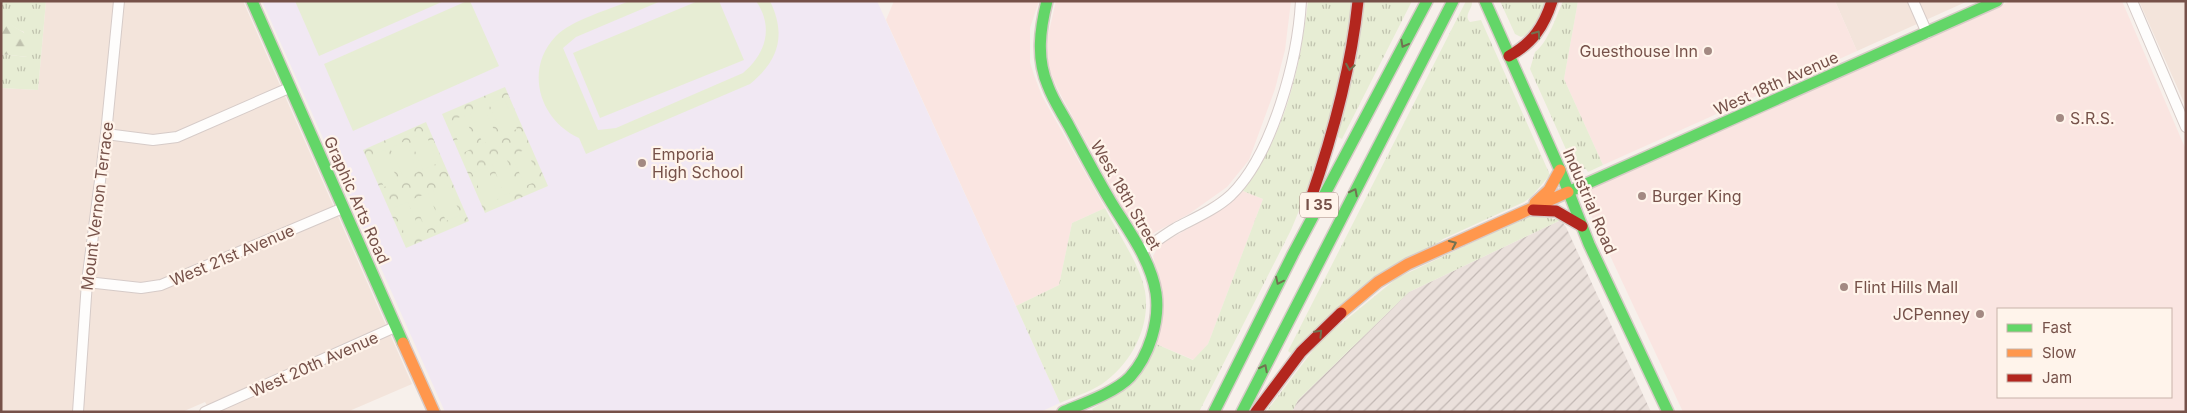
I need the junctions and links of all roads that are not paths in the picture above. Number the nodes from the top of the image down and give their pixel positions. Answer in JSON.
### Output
{"nodes":[{"id":1,"x":119,"y":1,"type":"edge"},
{"id":2,"x":252,"y":1,"type":"edge"},
{"id":3,"x":1047,"y":1,"type":"edge"},
{"id":4,"x":1301,"y":1,"type":"edge"},
{"id":5,"x":1358,"y":1,"type":"edge"},
{"id":6,"x":1427,"y":1,"type":"edge"},
{"id":7,"x":1453,"y":1,"type":"edge"},
{"id":8,"x":1552,"y":1,"type":"edge"},
{"id":9,"x":1913,"y":1,"type":"edge"},
{"id":10,"x":1997,"y":1,"type":"edge"},
{"id":11,"x":2132,"y":1,"type":"edge"},
{"id":12,"x":1486,"y":5,"type":"edge"},
{"id":13,"x":1927,"y":33,"type":"junction"},
{"id":14,"x":1510,"y":56,"type":"junction"},
{"id":15,"x":290,"y":88,"type":"junction"},
{"id":16,"x":2186,"y":126,"type":"edge"},
{"id":17,"x":106,"y":134,"type":"junction"},
{"id":18,"x":1560,"y":170,"type":"junction"},
{"id":19,"x":1568,"y":192,"type":"junction"},
{"id":20,"x":343,"y":208,"type":"junction"},
{"id":21,"x":1529,"y":210,"type":"junction"},
{"id":22,"x":1582,"y":226,"type":"junction"},
{"id":23,"x":1142,"y":251,"type":"junction"},
{"id":24,"x":1293,"y":254,"type":"junction"},
{"id":25,"x":87,"y":282,"type":"junction"},
{"id":26,"x":396,"y":327,"type":"junction"},
{"id":27,"x":78,"y":412,"type":"edge"},
{"id":28,"x":204,"y":412,"type":"edge"},
{"id":29,"x":434,"y":412,"type":"edge"},
{"id":30,"x":1063,"y":412,"type":"edge"},
{"id":31,"x":1214,"y":412,"type":"edge"},
{"id":32,"x":1242,"y":412,"type":"edge"},
{"id":33,"x":1256,"y":412,"type":"edge"},
{"id":34,"x":1668,"y":412,"type":"edge"}],
"edges":[{"from":1,"to":17,"type":"street","name":"Mount Vernon Terrace"},
{"from":2,"to":15,"type":"main road","name":"Graphic Arts Road"},
{"from":3,"to":23,"type":"main road","name":"West 18th Street"},
{"from":4,"to":23,"type":"street"},
{"from":5,"to":24,"type":"main road","one_way":true},
{"from":6,"to":24,"type":"main road","number":"I 35","one_way":true},
{"from":32,"to":7,"type":"main road","number":"I 35","one_way":true},
{"from":14,"to":8,"type":"main road","one_way":true},
{"from":9,"to":13,"type":"street"},
{"from":10,"to":13,"type":"main road","name":"West 18th Avenue"},
{"from":11,"to":16,"type":"street"},
{"from":12,"to":14,"type":"main road","name":"Industrial Road"},
{"from":13,"to":19,"type":"main road","name":"West 18th Avenue"},
{"from":14,"to":18,"type":"main road","name":"Industrial Road"},
{"from":15,"to":17,"type":"street"},
{"from":15,"to":20,"type":"main road","name":"Graphic Arts Road"},
{"from":17,"to":25,"type":"street","name":"Mount Vernon Terrace"},
{"from":18,"to":19,"type":"main road","name":"Industrial Road"},
{"from":18,"to":21,"type":"main road"},
{"from":19,"to":21,"type":"main road","name":"West 18th Avenue"},
{"from":19,"to":22,"type":"main road","name":"Industrial Road"},
{"from":20,"to":25,"type":"street","name":"West 21st Avenue"},
{"from":20,"to":26,"type":"main road","name":"Graphic Arts Road"},
{"from":21,"to":22,"type":"main road"},
{"from":33,"to":21,"type":"main road","name":"West 18th Avenue","one_way":true},
{"from":22,"to":34,"type":"main road","name":"Industrial Road"},
{"from":23,"to":30,"type":"main road","name":"West 18th Street"},
{"from":24,"to":31,"type":"main road","number":"I 35","one_way":true},
{"from":25,"to":27,"type":"street","name":"Mount Vernon Terrace"},
{"from":26,"to":28,"type":"street","name":"West 20th Avenue"},
{"from":26,"to":29,"type":"main road","name":"Graphic Arts Road"}]}
